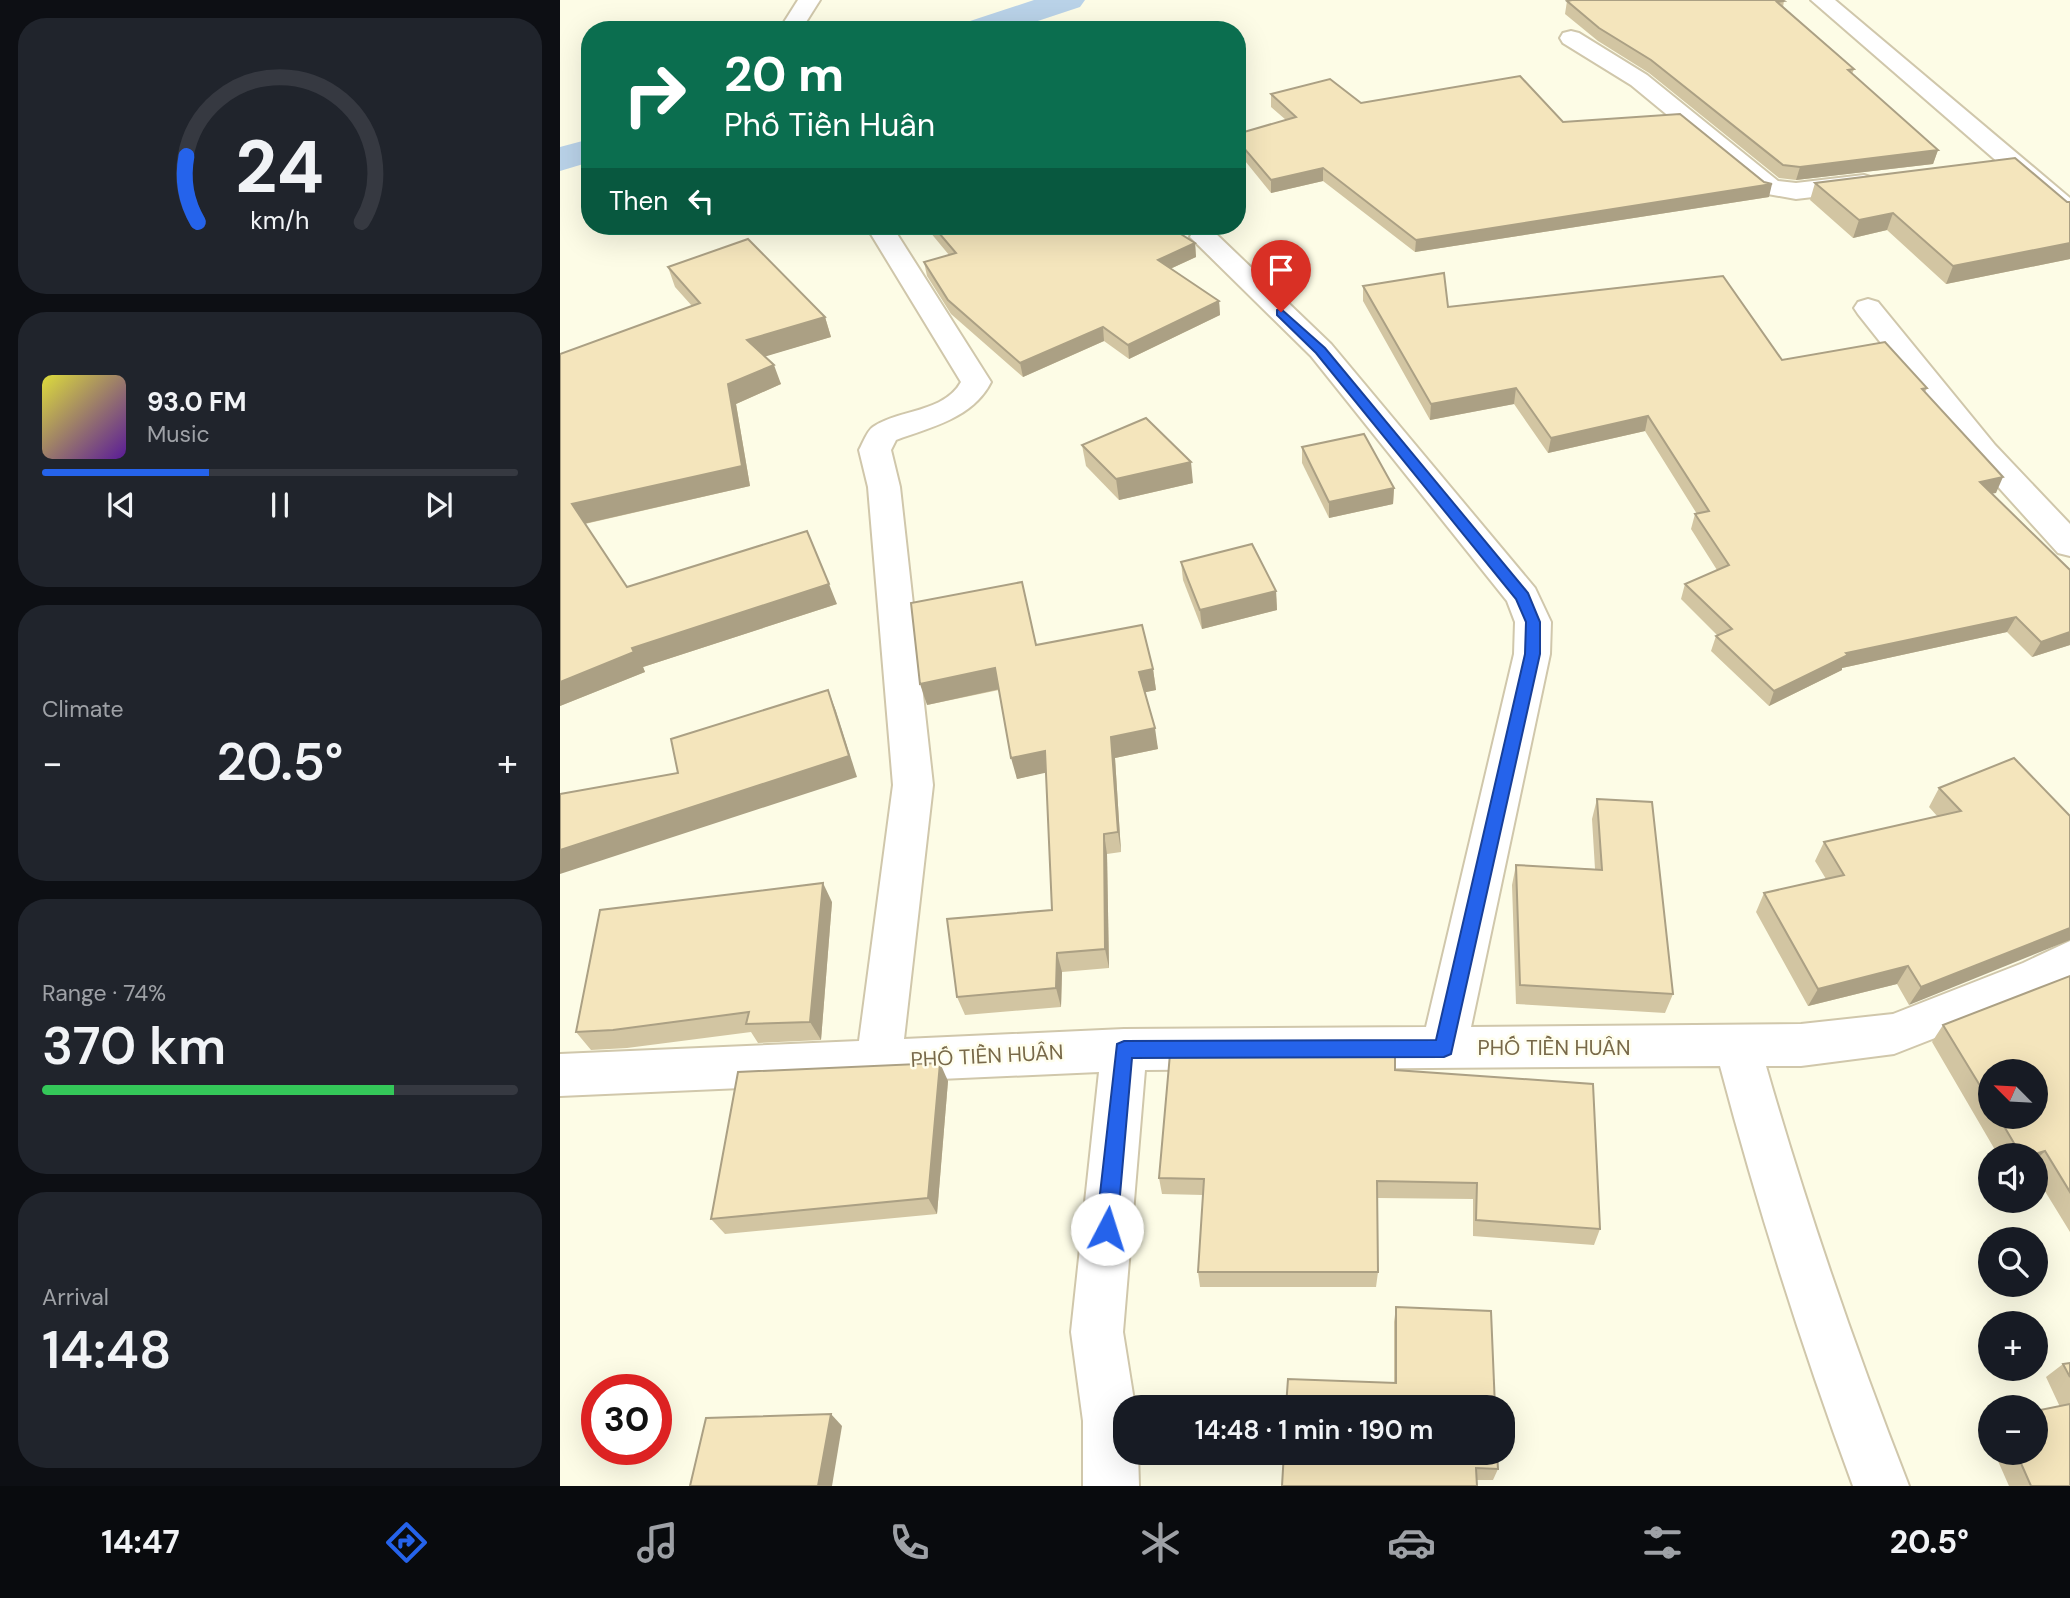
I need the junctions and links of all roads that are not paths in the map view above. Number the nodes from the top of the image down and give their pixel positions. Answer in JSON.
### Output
{"nodes":[{"id":1,"x":809,"y":0,"type":"edge"},
{"id":2,"x":1822,"y":0,"type":"edge"},
{"id":3,"x":796,"y":21,"type":"edge"},
{"id":4,"x":1571,"y":38,"type":"dead end"},
{"id":5,"x":2015,"y":164,"type":"junction"},
{"id":6,"x":1988,"y":168,"type":"edge"},
{"id":7,"x":1892,"y":179,"type":"edge"},
{"id":8,"x":2070,"y":211,"type":"edge"},
{"id":9,"x":885,"y":235,"type":"edge"},
{"id":10,"x":1203,"y":237,"type":"dead end"},
{"id":11,"x":1868,"y":308,"type":"dead end"},
{"id":12,"x":2070,"y":545,"type":"edge"},
{"id":13,"x":2070,"y":960,"type":"edge"},
{"id":14,"x":1738,"y":1047,"type":"junction"},
{"id":15,"x":1444,"y":1048,"type":"junction"},
{"id":16,"x":1124,"y":1050,"type":"junction"},
{"id":17,"x":878,"y":1061,"type":"junction"},
{"id":18,"x":560,"y":1075,"type":"edge"},
{"id":19,"x":1111,"y":1486,"type":"edge"},
{"id":20,"x":1881,"y":1486,"type":"edge"}],
"edges":[{"from":1,"to":3,"type":"street"},
{"from":2,"to":5,"type":"street"},
{"from":4,"to":7,"type":"street"},
{"from":5,"to":6,"type":"street"},
{"from":5,"to":8,"type":"street"},
{"from":9,"to":17,"type":"street"},
{"from":10,"to":15,"type":"street"},
{"from":11,"to":12,"type":"street"},
{"from":13,"to":14,"type":"street","name":"PHỐ TIỀN HUÂN"},
{"from":14,"to":15,"type":"street","name":"PHỐ TIỀN HUÂN"},
{"from":14,"to":20,"type":"street"},
{"from":15,"to":16,"type":"street","name":"PHỐ TIỀN HUÂN"},
{"from":16,"to":17,"type":"street","name":"PHỐ TIỀN HUÂN"},
{"from":16,"to":19,"type":"street"},
{"from":17,"to":18,"type":"street","name":"PHỐ TIỀN HUÂN"}]}
